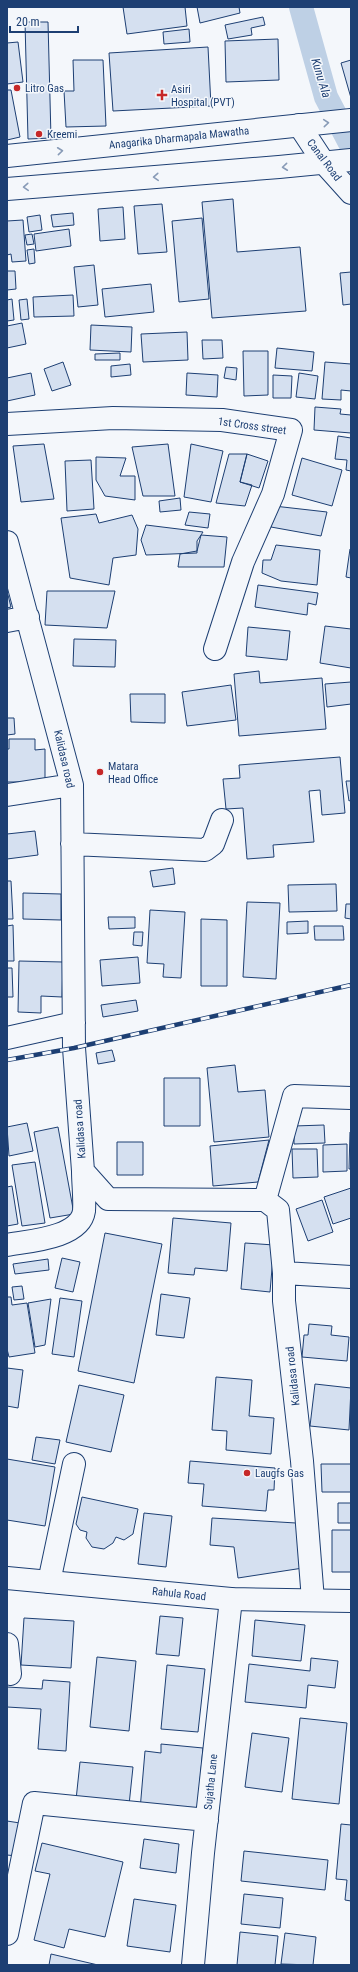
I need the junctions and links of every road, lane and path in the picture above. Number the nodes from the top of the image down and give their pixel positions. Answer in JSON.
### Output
{"nodes":[{"id":1,"x":351,"y":120,"type":"edge"},
{"id":2,"x":300,"y":125,"type":"junction"},
{"id":3,"x":7,"y":156,"type":"edge"},
{"id":4,"x":351,"y":160,"type":"edge"},
{"id":5,"x":325,"y":163,"type":"junction"},
{"id":6,"x":7,"y":189,"type":"edge"},
{"id":7,"x":351,"y":193,"type":"edge"},
{"id":8,"x":7,"y":424,"type":"edge"},
{"id":9,"x":7,"y":542,"type":"edge"},
{"id":10,"x":28,"y":617,"type":"junction"},
{"id":11,"x":7,"y":621,"type":"edge"},
{"id":12,"x":215,"y":649,"type":"dead end"},
{"id":13,"x":72,"y":785,"type":"junction"},
{"id":14,"x":7,"y":795,"type":"edge"},
{"id":15,"x":222,"y":820,"type":"dead end"},
{"id":16,"x":72,"y":844,"type":"junction"},
{"id":17,"x":74,"y":1023,"type":"junction"},
{"id":18,"x":7,"y":1038,"type":"edge"},
{"id":19,"x":351,"y":1098,"type":"edge"},
{"id":20,"x":83,"y":1171,"type":"junction"},
{"id":21,"x":265,"y":1200,"type":"junction"},
{"id":22,"x":7,"y":1245,"type":"edge"},
{"id":23,"x":284,"y":1272,"type":"junction"},
{"id":24,"x":351,"y":1276,"type":"edge"},
{"id":25,"x":74,"y":1464,"type":"dead end"},
{"id":26,"x":7,"y":1578,"type":"edge"},
{"id":27,"x":49,"y":1582,"type":"junction"},
{"id":28,"x":231,"y":1599,"type":"junction"},
{"id":29,"x":312,"y":1600,"type":"junction"},
{"id":30,"x":351,"y":1601,"type":"edge"},
{"id":31,"x":7,"y":1644,"type":"edge"},
{"id":32,"x":10,"y":1674,"type":"dead end"},
{"id":33,"x":206,"y":1820,"type":"junction"},
{"id":34,"x":7,"y":1934,"type":"edge"},
{"id":35,"x":194,"y":1965,"type":"edge"}],
"edges":[{"from":2,"to":1,"type":"main road","name":"Anagarika Dharmapala Mawatha","one_way":true},
{"from":3,"to":2,"type":"main road","name":"Anagarika Dharmapala Mawatha","one_way":true},
{"from":2,"to":5,"type":"main road","name":"Canal Road"},
{"from":4,"to":5,"type":"main road"},
{"from":5,"to":6,"type":"main road","one_way":true},
{"from":5,"to":7,"type":"main road","name":"Canal Road"},
{"from":8,"to":12,"type":"main road","name":"1st Cross street"},
{"from":9,"to":10,"type":"main road","name":"Kalidasa road"},
{"from":10,"to":11,"type":"main road"},
{"from":10,"to":13,"type":"main road","name":"Kalidasa road"},
{"from":13,"to":14,"type":"main road"},
{"from":13,"to":16,"type":"main road","name":"Kalidasa road"},
{"from":15,"to":16,"type":"main road"},
{"from":16,"to":17,"type":"main road","name":"Kalidasa road"},
{"from":17,"to":18,"type":"main road"},
{"from":17,"to":20,"type":"main road","name":"Kalidasa road"},
{"from":19,"to":21,"type":"main road"},
{"from":20,"to":21,"type":"main road","name":"Kalidasa road"},
{"from":20,"to":22,"type":"main road"},
{"from":21,"to":23,"type":"main road","name":"Kalidasa road"},
{"from":23,"to":24,"type":"main road"},
{"from":23,"to":29,"type":"main road","name":"Kalidasa road"},
{"from":25,"to":27,"type":"main road"},
{"from":26,"to":27,"type":"main road","name":"Rahula Road"},
{"from":27,"to":28,"type":"main road","name":"Rahula Road"},
{"from":28,"to":29,"type":"main road","name":"Rahula Road"},
{"from":28,"to":33,"type":"main road","name":"Sujatha Lane"},
{"from":29,"to":30,"type":"main road","name":"Rahula Road"},
{"from":31,"to":32,"type":"main road"},
{"from":33,"to":34,"type":"main road"},
{"from":33,"to":35,"type":"main road","name":"Sujatha Lane"}]}
